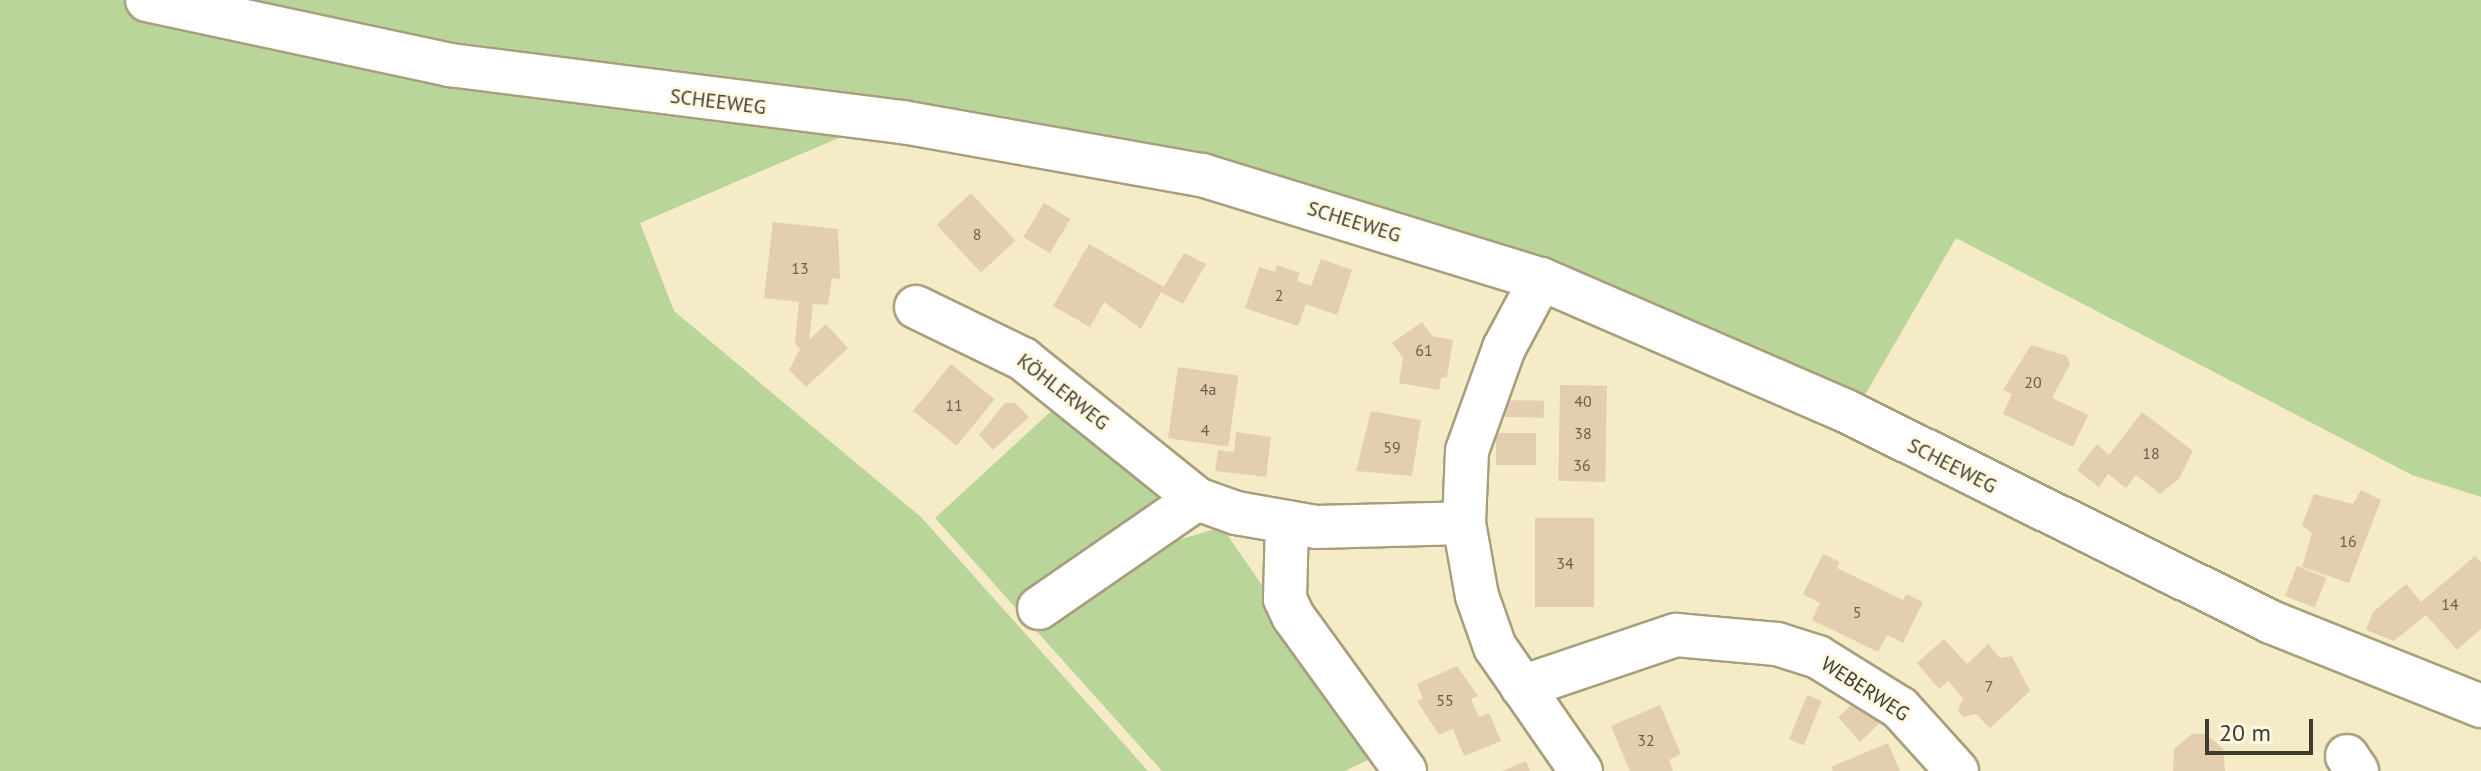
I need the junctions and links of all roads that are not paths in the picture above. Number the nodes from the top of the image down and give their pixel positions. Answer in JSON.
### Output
{"nodes":[{"id":1,"x":147,"y":0,"type":"edge"},
{"id":2,"x":1541,"y":279,"type":"junction"},
{"id":3,"x":916,"y":307,"type":"dead end"},
{"id":4,"x":1197,"y":499,"type":"junction"},
{"id":5,"x":1287,"y":522,"type":"junction"},
{"id":6,"x":1464,"y":523,"type":"junction"},
{"id":7,"x":1039,"y":608,"type":"dead end"},
{"id":8,"x":1522,"y":687,"type":"junction"},
{"id":9,"x":2481,"y":706,"type":"edge"},
{"id":10,"x":1405,"y":771,"type":"edge"},
{"id":11,"x":1581,"y":771,"type":"edge"},
{"id":12,"x":1957,"y":771,"type":"edge"}],
"edges":[{"from":1,"to":2,"type":"street","name":"SCHEEWEG"},
{"from":2,"to":6,"type":"street"},
{"from":2,"to":9,"type":"street","name":"SCHEEWEG"},
{"from":3,"to":4,"type":"street","name":"KÖHLERWEG"},
{"from":4,"to":5,"type":"street","name":"KÖHLERWEG"},
{"from":4,"to":7,"type":"street"},
{"from":5,"to":6,"type":"street","name":"KÖHLERWEG"},
{"from":5,"to":10,"type":"street"},
{"from":6,"to":8,"type":"street"},
{"from":8,"to":11,"type":"street"},
{"from":8,"to":12,"type":"street","name":"WEBERWEG"}]}
